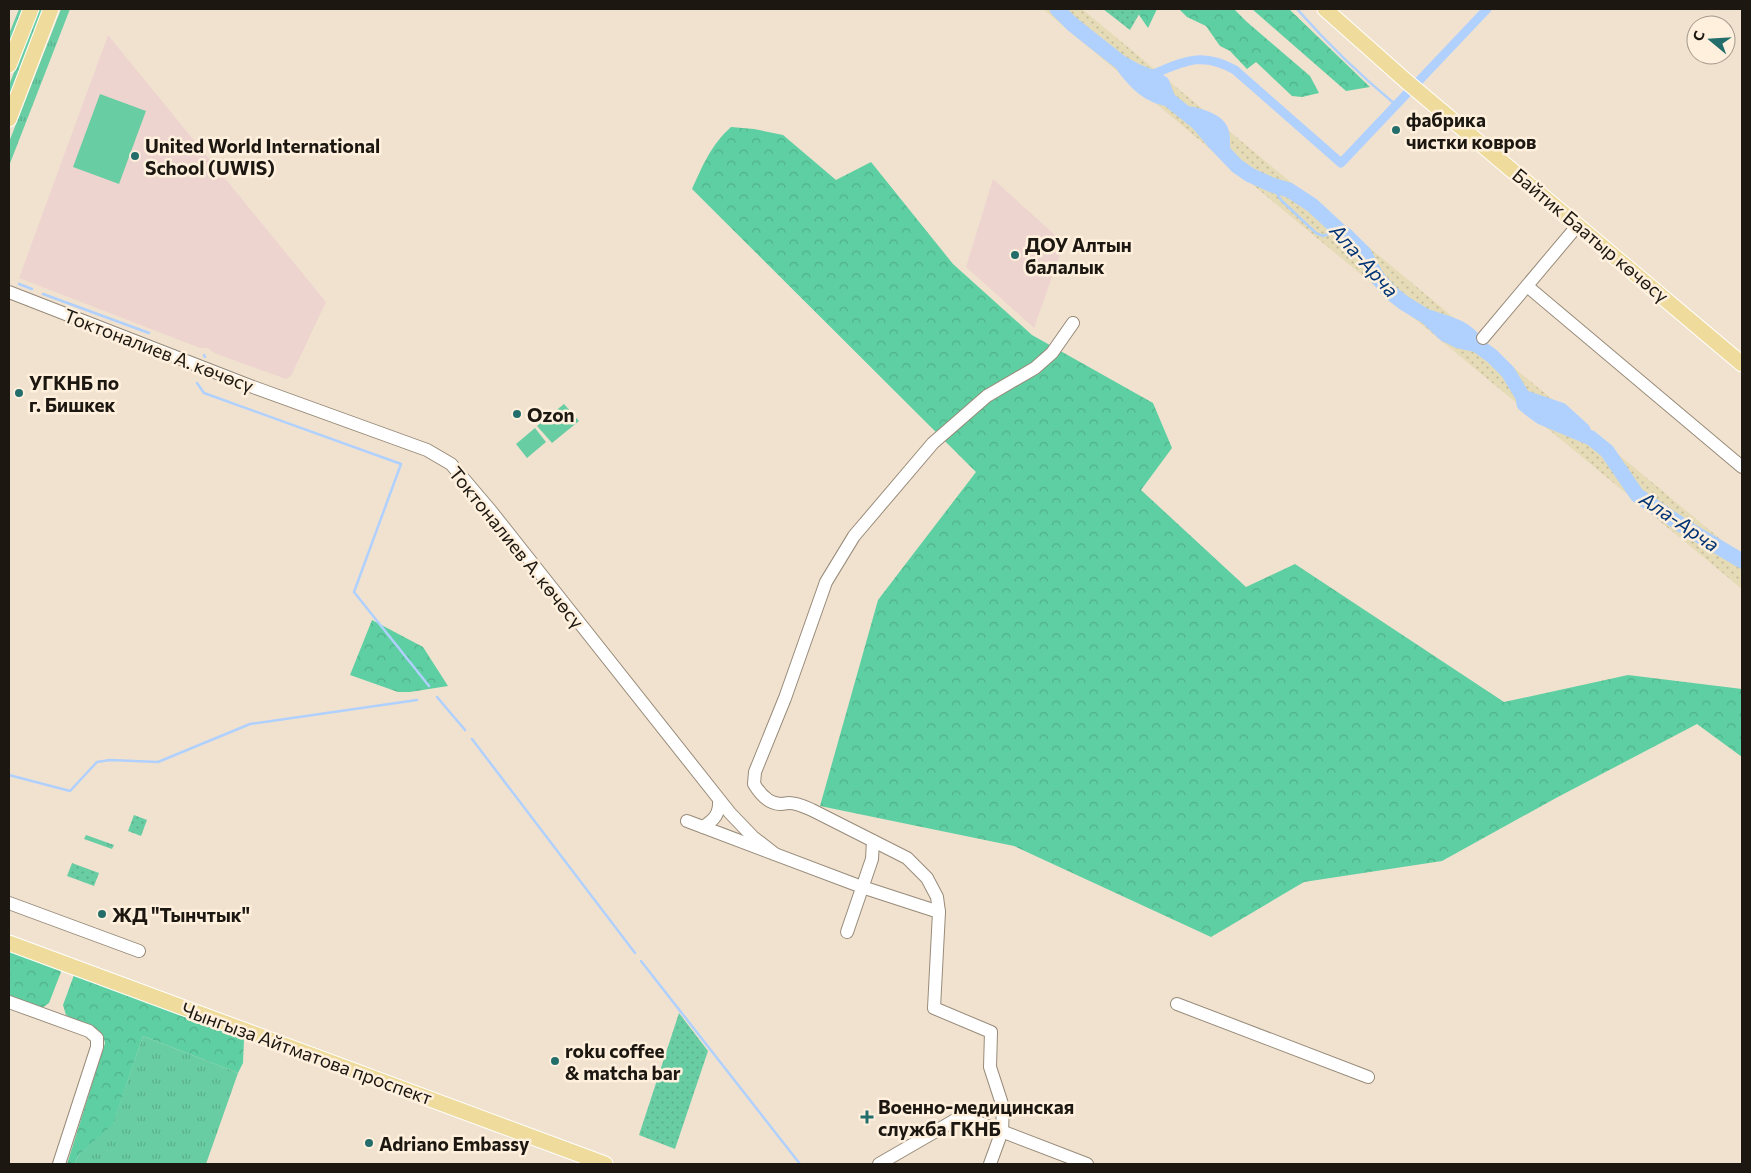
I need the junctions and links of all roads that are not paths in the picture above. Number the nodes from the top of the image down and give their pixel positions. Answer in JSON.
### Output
{"nodes":[{"id":1,"x":31,"y":9,"type":"edge"},
{"id":2,"x":52,"y":9,"type":"edge"},
{"id":3,"x":1325,"y":9,"type":"edge"},
{"id":4,"x":9,"y":65,"type":"edge"},
{"id":5,"x":9,"y":119,"type":"edge"},
{"id":6,"x":1578,"y":225,"type":"junction"},
{"id":7,"x":1527,"y":286,"type":"junction"},
{"id":8,"x":9,"y":292,"type":"edge"},
{"id":9,"x":1073,"y":323,"type":"dead end"},
{"id":10,"x":1483,"y":338,"type":"dead end"},
{"id":11,"x":1742,"y":364,"type":"edge"},
{"id":12,"x":1742,"y":467,"type":"edge"},
{"id":13,"x":719,"y":800,"type":"junction"},
{"id":14,"x":687,"y":821,"type":"dead end"},
{"id":15,"x":702,"y":827,"type":"junction"},
{"id":16,"x":872,"y":840,"type":"junction"},
{"id":17,"x":775,"y":854,"type":"junction"},
{"id":18,"x":862,"y":887,"type":"junction"},
{"id":19,"x":9,"y":903,"type":"edge"},
{"id":20,"x":939,"y":912,"type":"junction"},
{"id":21,"x":847,"y":932,"type":"dead end"},
{"id":22,"x":9,"y":943,"type":"edge"},
{"id":23,"x":140,"y":951,"type":"dead end"},
{"id":24,"x":9,"y":1002,"type":"edge"},
{"id":25,"x":1177,"y":1004,"type":"dead end"},
{"id":26,"x":1368,"y":1077,"type":"dead end"},
{"id":27,"x":1002,"y":1131,"type":"junction"},
{"id":28,"x":59,"y":1164,"type":"edge"},
{"id":29,"x":605,"y":1164,"type":"edge"},
{"id":30,"x":879,"y":1164,"type":"edge"},
{"id":31,"x":990,"y":1164,"type":"edge"},
{"id":32,"x":1086,"y":1164,"type":"edge"}],
"edges":[{"from":1,"to":4,"type":"main road"},
{"from":2,"to":5,"type":"main road"},
{"from":3,"to":6,"type":"main road","name":"Байтик Баатыр көчөсү"},
{"from":6,"to":7,"type":"street"},
{"from":6,"to":11,"type":"main road","name":"Байтик Баатыр көчөсү"},
{"from":7,"to":10,"type":"street"},
{"from":7,"to":12,"type":"street"},
{"from":8,"to":13,"type":"street","name":"Токтоналиев А. көчөсү"},
{"from":9,"to":16,"type":"street"},
{"from":13,"to":15,"type":"street"},
{"from":13,"to":17,"type":"street","name":"Токтоналиев А. көчөсү"},
{"from":14,"to":15,"type":"street"},
{"from":15,"to":17,"type":"street"},
{"from":16,"to":18,"type":"street"},
{"from":16,"to":20,"type":"street"},
{"from":17,"to":18,"type":"street"},
{"from":18,"to":20,"type":"street"},
{"from":18,"to":21,"type":"street"},
{"from":19,"to":23,"type":"street"},
{"from":20,"to":27,"type":"street"},
{"from":22,"to":29,"type":"main road","name":"Чынгыза Айтматова проспект"},
{"from":24,"to":28,"type":"street"},
{"from":25,"to":26,"type":"street"},
{"from":27,"to":30,"type":"street"},
{"from":27,"to":31,"type":"street"},
{"from":27,"to":32,"type":"street"}]}
